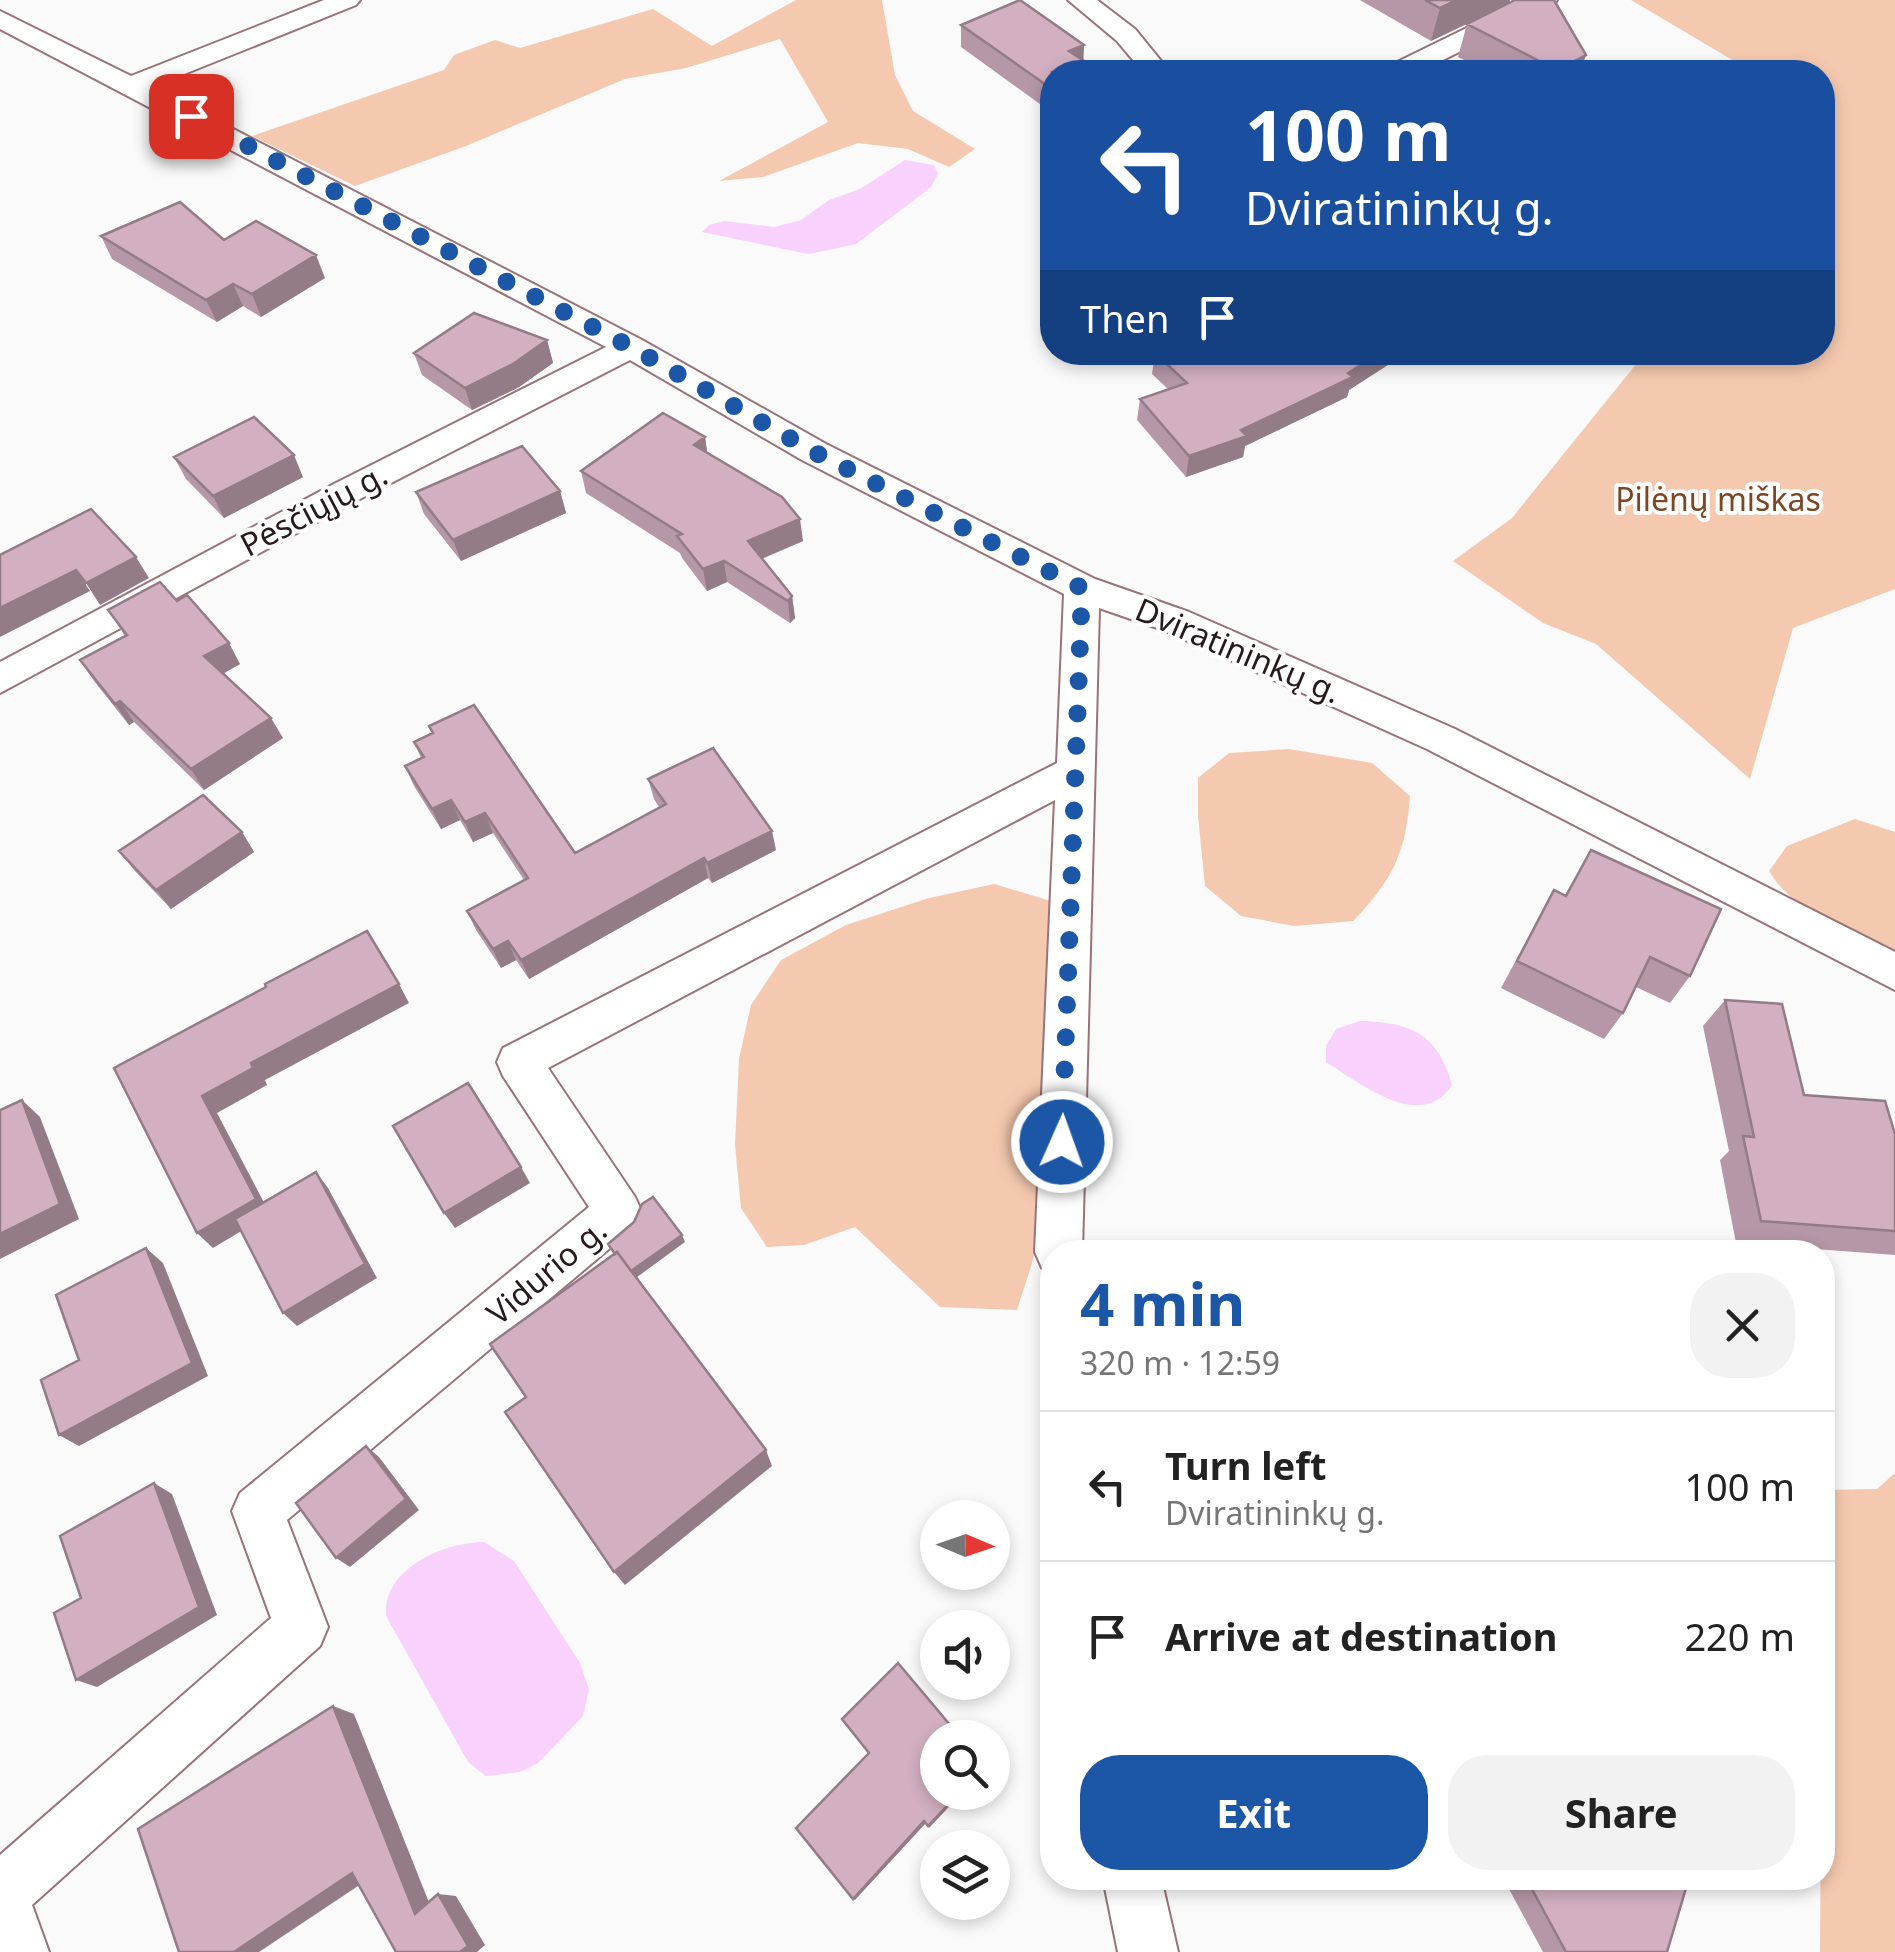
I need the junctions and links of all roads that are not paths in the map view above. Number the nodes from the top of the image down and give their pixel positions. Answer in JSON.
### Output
{"nodes":[{"id":1,"x":346,"y":0,"type":"edge"},
{"id":2,"x":1082,"y":0,"type":"edge"},
{"id":3,"x":1544,"y":0,"type":"edge"},
{"id":4,"x":0,"y":18,"type":"edge"},
{"id":5,"x":1147,"y":60,"type":"edge"},
{"id":6,"x":1423,"y":60,"type":"edge"},
{"id":7,"x":132,"y":85,"type":"junction"},
{"id":8,"x":631,"y":347,"type":"junction"},
{"id":9,"x":1082,"y":588,"type":"junction"},
{"id":10,"x":0,"y":679,"type":"edge"},
{"id":11,"x":1075,"y":771,"type":"junction"},
{"id":12,"x":1895,"y":972,"type":"edge"},
{"id":13,"x":1058,"y":1240,"type":"edge"},
{"id":14,"x":1135,"y":1890,"type":"edge"},
{"id":15,"x":0,"y":1895,"type":"edge"},
{"id":16,"x":20,"y":1952,"type":"edge"},
{"id":17,"x":1148,"y":1952,"type":"edge"}],
"edges":[{"from":1,"to":7,"type":"street"},
{"from":2,"to":5,"type":"street"},
{"from":3,"to":6,"type":"street"},
{"from":4,"to":7,"type":"street","name":"Dviratininkų g."},
{"from":7,"to":8,"type":"street","name":"Dviratininkų g."},
{"from":8,"to":9,"type":"street","name":"Dviratininkų g."},
{"from":8,"to":10,"type":"street","name":"Pėsčiųjų g."},
{"from":9,"to":11,"type":"street"},
{"from":9,"to":12,"type":"street","name":"Dviratininkų g."},
{"from":11,"to":13,"type":"street"},
{"from":11,"to":15,"type":"street","name":"Vidurio g."},
{"from":14,"to":17,"type":"street"},
{"from":15,"to":16,"type":"street"}]}
